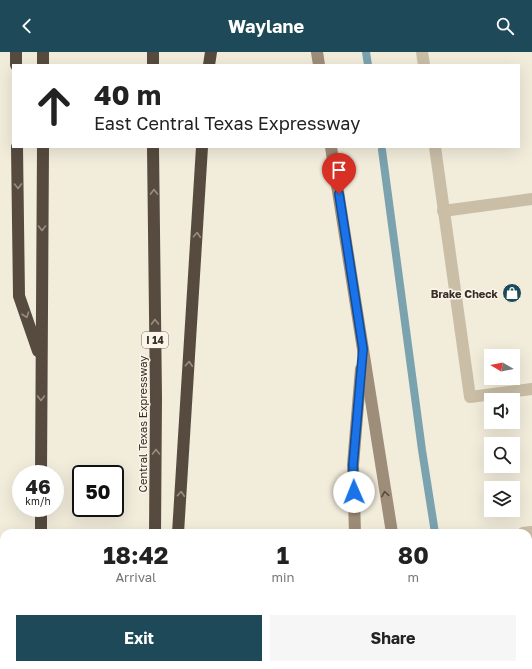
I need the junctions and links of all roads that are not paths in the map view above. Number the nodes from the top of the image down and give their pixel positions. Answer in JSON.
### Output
{"nodes":[{"id":1,"x":16,"y":52,"type":"edge"},
{"id":2,"x":43,"y":52,"type":"edge"},
{"id":3,"x":152,"y":52,"type":"edge"},
{"id":4,"x":211,"y":52,"type":"edge"},
{"id":5,"x":317,"y":52,"type":"edge"},
{"id":6,"x":422,"y":52,"type":"edge"},
{"id":7,"x":16,"y":64,"type":"edge"},
{"id":8,"x":43,"y":64,"type":"edge"},
{"id":9,"x":153,"y":64,"type":"edge"},
{"id":10,"x":209,"y":64,"type":"edge"},
{"id":11,"x":319,"y":64,"type":"edge"},
{"id":12,"x":424,"y":64,"type":"edge"},
{"id":13,"x":17,"y":148,"type":"edge"},
{"id":14,"x":43,"y":148,"type":"edge"},
{"id":15,"x":154,"y":148,"type":"edge"},
{"id":16,"x":202,"y":148,"type":"edge"},
{"id":17,"x":331,"y":148,"type":"edge"},
{"id":18,"x":434,"y":148,"type":"edge"},
{"id":19,"x":532,"y":199,"type":"edge"},
{"id":20,"x":443,"y":211,"type":"junction"},
{"id":21,"x":363,"y":349,"type":"junction"},
{"id":22,"x":41,"y":359,"type":"junction"},
{"id":23,"x":532,"y":388,"type":"edge"},
{"id":24,"x":41,"y":465,"type":"edge"},
{"id":25,"x":41,"y":517,"type":"edge"},
{"id":26,"x":41,"y":529,"type":"edge"},
{"id":27,"x":155,"y":529,"type":"edge"},
{"id":28,"x":178,"y":529,"type":"edge"},
{"id":29,"x":355,"y":529,"type":"edge"},
{"id":30,"x":391,"y":529,"type":"edge"}],
"edges":[{"from":1,"to":7,"type":"highway"},
{"from":2,"to":8,"type":"highway"},
{"from":3,"to":9,"type":"highway"},
{"from":4,"to":10,"type":"highway"},
{"from":5,"to":11,"type":"main road"},
{"from":6,"to":12,"type":"lane"},
{"from":13,"to":22,"type":"highway","one_way":true},
{"from":14,"to":22,"type":"highway","one_way":true},
{"from":27,"to":15,"type":"highway","name":"Central Texas Expressway","number":"I 14","one_way":true},
{"from":28,"to":16,"type":"highway","one_way":true},
{"from":17,"to":21,"type":"main road"},
{"from":18,"to":20,"type":"lane"},
{"from":19,"to":20,"type":"lane"},
{"from":20,"to":23,"type":"lane"},
{"from":21,"to":29,"type":"main road"},
{"from":30,"to":21,"type":"main road","one_way":true},
{"from":22,"to":24,"type":"highway","one_way":true},
{"from":25,"to":26,"type":"highway"}]}
